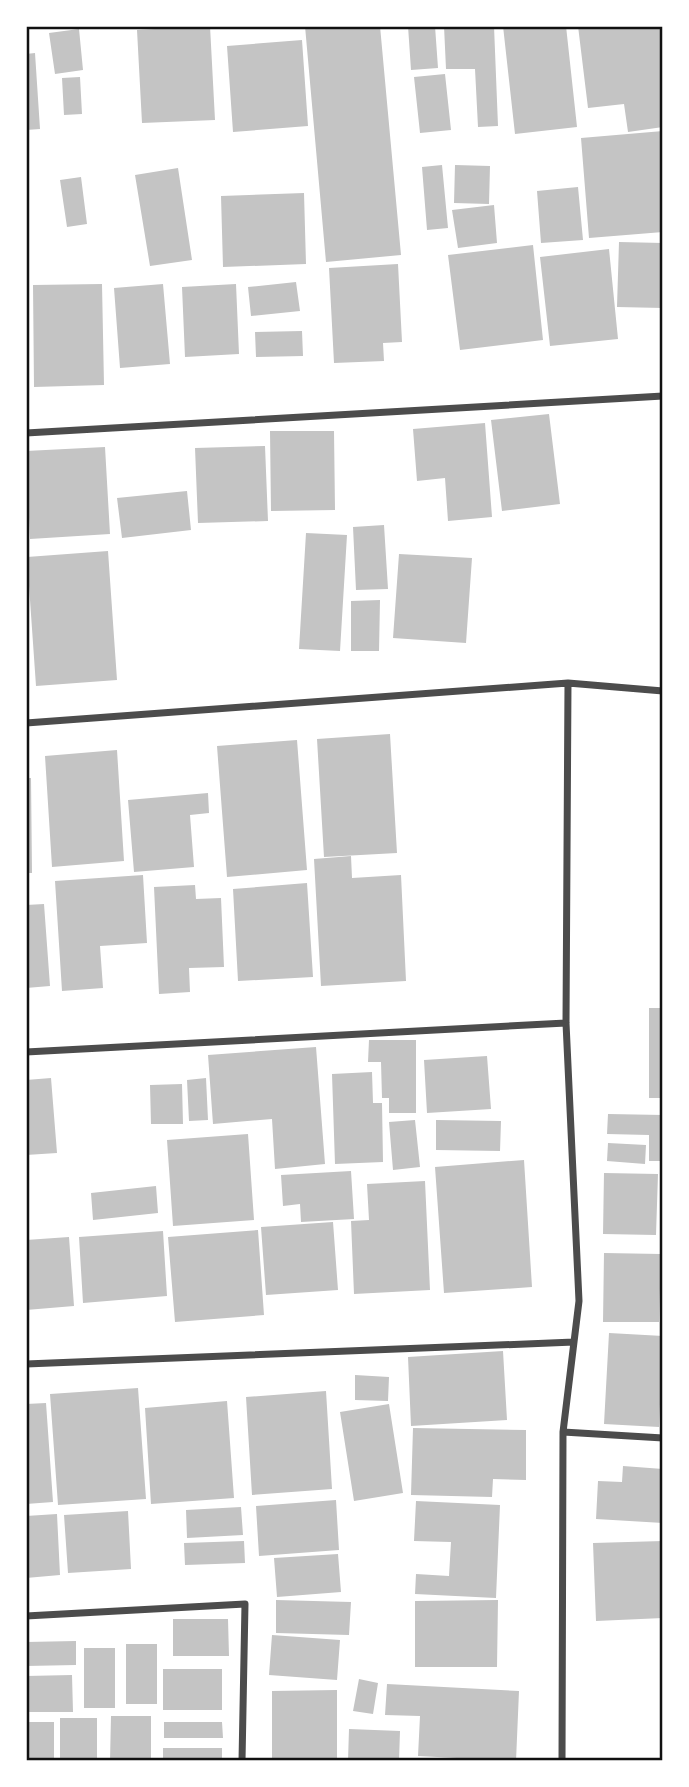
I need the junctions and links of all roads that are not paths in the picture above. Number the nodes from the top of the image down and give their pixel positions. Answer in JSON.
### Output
{"nodes":[{"id":1,"x":663,"y":396,"type":"edge"},
{"id":2,"x":26,"y":433,"type":"edge"},
{"id":3,"x":568,"y":683,"type":"junction"},
{"id":4,"x":663,"y":691,"type":"edge"},
{"id":5,"x":26,"y":723,"type":"edge"},
{"id":6,"x":566,"y":1023,"type":"junction"},
{"id":7,"x":26,"y":1052,"type":"edge"},
{"id":8,"x":574,"y":1342,"type":"junction"},
{"id":9,"x":26,"y":1363,"type":"edge"},
{"id":10,"x":563,"y":1432,"type":"junction"},
{"id":11,"x":663,"y":1438,"type":"edge"},
{"id":12,"x":26,"y":1616,"type":"edge"},
{"id":13,"x":242,"y":1761,"type":"edge"},
{"id":14,"x":562,"y":1761,"type":"edge"}],
"edges":[{"from":1,"to":2,"type":"street"},
{"from":3,"to":4,"type":"street"},
{"from":3,"to":5,"type":"street"},
{"from":3,"to":6,"type":"street"},
{"from":6,"to":7,"type":"street"},
{"from":6,"to":8,"type":"street"},
{"from":8,"to":9,"type":"street"},
{"from":8,"to":10,"type":"street"},
{"from":10,"to":11,"type":"street"},
{"from":10,"to":14,"type":"street"},
{"from":12,"to":13,"type":"street"}]}
